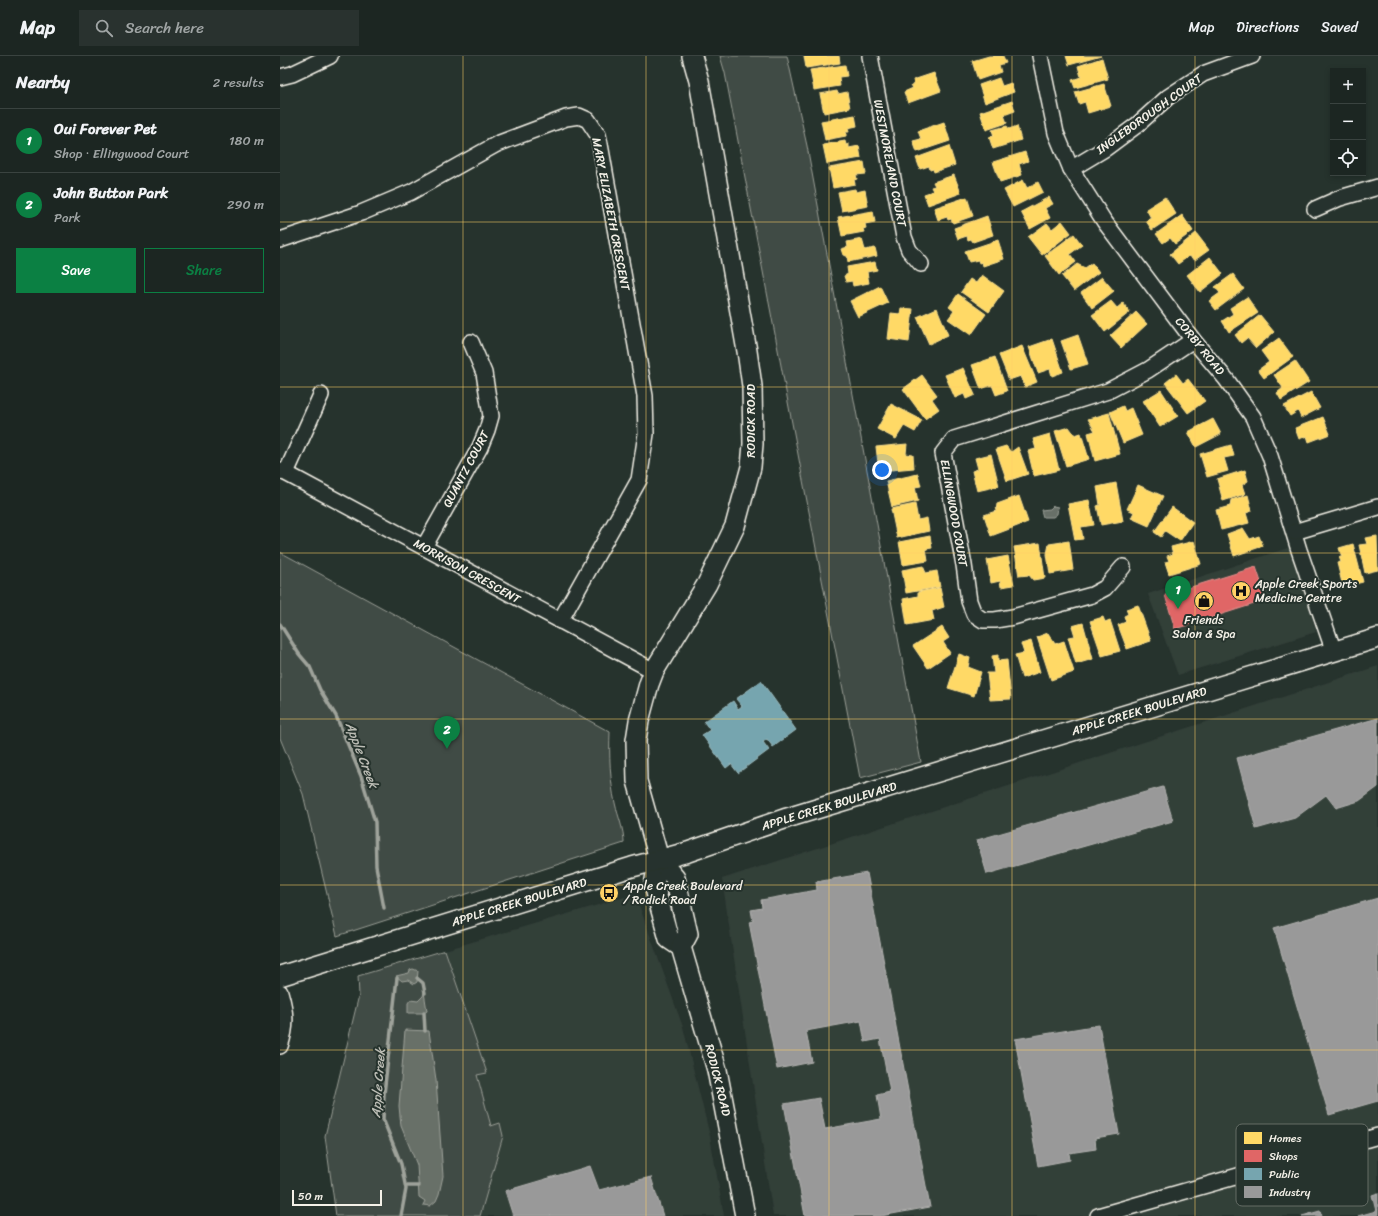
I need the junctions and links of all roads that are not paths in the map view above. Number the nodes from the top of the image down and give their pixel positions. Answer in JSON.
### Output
{"nodes":[{"id":1,"x":330,"y":56,"type":"edge"},
{"id":2,"x":692,"y":56,"type":"edge"},
{"id":3,"x":870,"y":56,"type":"edge"},
{"id":4,"x":1040,"y":56,"type":"edge"},
{"id":5,"x":1252,"y":56,"type":"edge"},
{"id":6,"x":1218,"y":61,"type":"edge"},
{"id":7,"x":280,"y":77,"type":"edge"},
{"id":8,"x":1071,"y":169,"type":"junction"},
{"id":9,"x":1378,"y":187,"type":"edge"},
{"id":10,"x":1315,"y":209,"type":"dead end"},
{"id":11,"x":280,"y":240,"type":"edge"},
{"id":12,"x":921,"y":264,"type":"dead end"},
{"id":13,"x":1193,"y":340,"type":"junction"},
{"id":14,"x":471,"y":342,"type":"dead end"},
{"id":15,"x":321,"y":395,"type":"dead end"},
{"id":16,"x":283,"y":472,"type":"edge"},
{"id":17,"x":1378,"y":507,"type":"edge"},
{"id":18,"x":1294,"y":532,"type":"junction"},
{"id":19,"x":424,"y":547,"type":"junction"},
{"id":20,"x":1123,"y":567,"type":"dead end"},
{"id":21,"x":560,"y":621,"type":"junction"},
{"id":22,"x":1378,"y":638,"type":"edge"},
{"id":23,"x":1334,"y":652,"type":"junction"},
{"id":24,"x":654,"y":671,"type":"junction"},
{"id":25,"x":659,"y":859,"type":"junction"},
{"id":26,"x":280,"y":976,"type":"edge"},
{"id":27,"x":280,"y":992,"type":"edge"},
{"id":28,"x":280,"y":1046,"type":"edge"},
{"id":29,"x":1378,"y":1136,"type":"edge"},
{"id":30,"x":1368,"y":1139,"type":"edge"},
{"id":31,"x":1236,"y":1177,"type":"edge"},
{"id":32,"x":745,"y":1216,"type":"edge"},
{"id":33,"x":1098,"y":1216,"type":"edge"}],
"edges":[{"from":1,"to":7,"type":"street"},
{"from":2,"to":24,"type":"main road","name":"RODICK ROAD"},
{"from":3,"to":12,"type":"street","name":"WESTMORELAND COURT"},
{"from":4,"to":8,"type":"street","name":"CORBY ROAD"},
{"from":5,"to":6,"type":"street","name":"INGLEBOROUGH COURT"},
{"from":6,"to":8,"type":"street","name":"INGLEBOROUGH COURT"},
{"from":8,"to":13,"type":"street","name":"CORBY ROAD"},
{"from":9,"to":10,"type":"street"},
{"from":11,"to":21,"type":"street","name":"MARY ELIZABETH CRESCENT"},
{"from":13,"to":18,"type":"street","name":"CORBY ROAD"},
{"from":13,"to":20,"type":"street","name":"ELLINGWOOD COURT"},
{"from":14,"to":19,"type":"street","name":"QUANTZ COURT"},
{"from":15,"to":16,"type":"street"},
{"from":16,"to":19,"type":"street","name":"MORRISON CRESCENT"},
{"from":17,"to":18,"type":"street"},
{"from":18,"to":23,"type":"street","name":"CORBY ROAD"},
{"from":19,"to":21,"type":"street","name":"MORRISON CRESCENT"},
{"from":21,"to":24,"type":"street","name":"MORRISON CRESCENT"},
{"from":22,"to":23,"type":"main road","name":"APPLE CREEK BOULEVARD"},
{"from":23,"to":25,"type":"main road","name":"APPLE CREEK BOULEVARD"},
{"from":24,"to":25,"type":"main road","name":"RODICK ROAD"},
{"from":25,"to":26,"type":"main road","name":"APPLE CREEK BOULEVARD"},
{"from":25,"to":32,"type":"main road","name":"RODICK ROAD"},
{"from":27,"to":28,"type":"street"},
{"from":29,"to":30,"type":"street"},
{"from":31,"to":33,"type":"street"}]}
